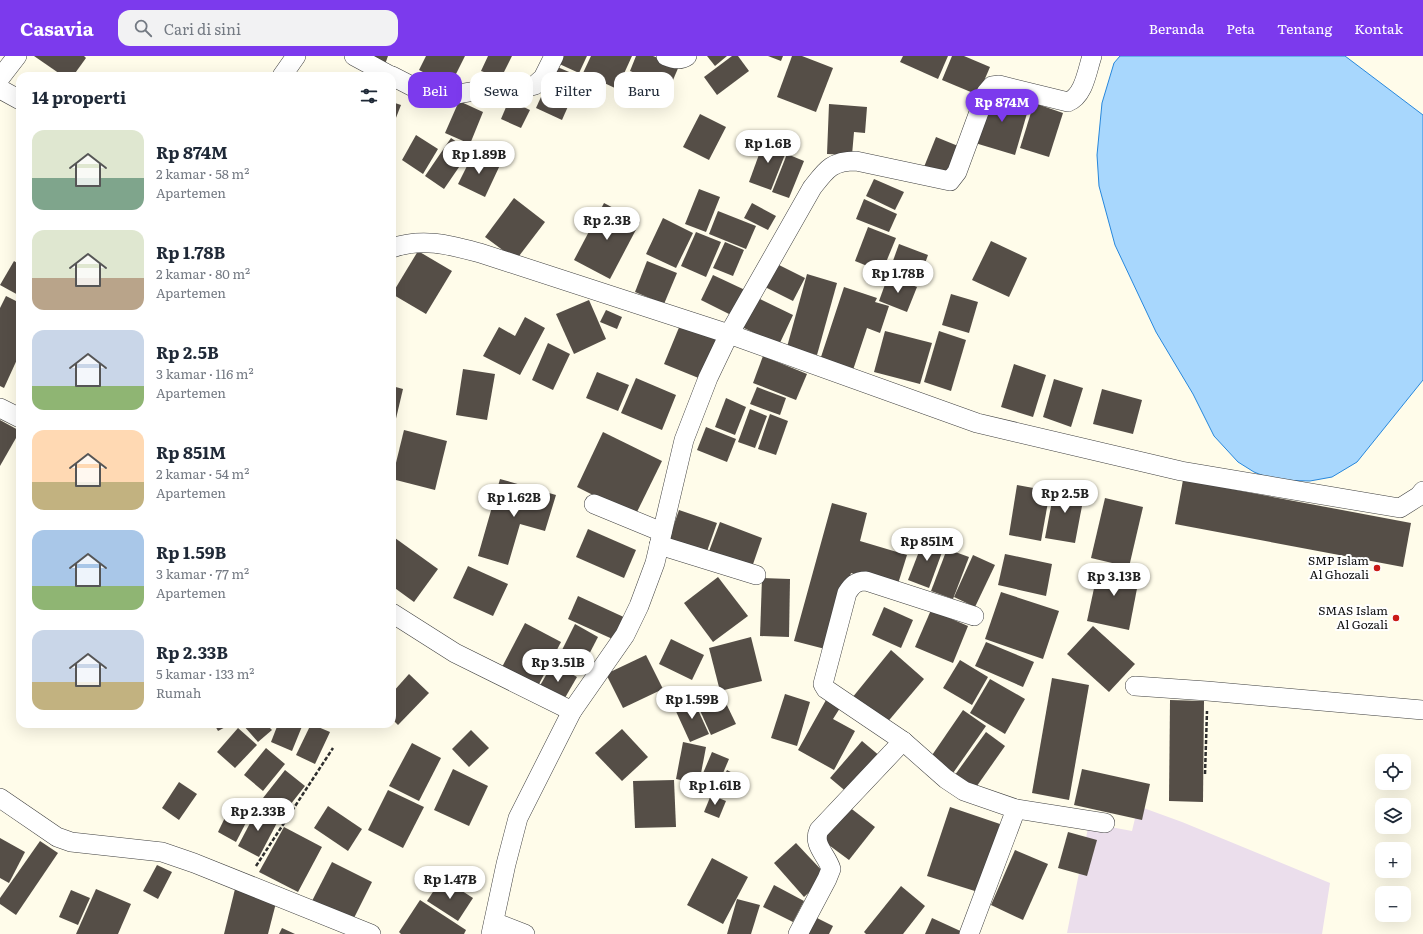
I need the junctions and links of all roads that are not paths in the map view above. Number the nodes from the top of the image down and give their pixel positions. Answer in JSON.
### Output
{"nodes":[{"id":1,"x":16,"y":56,"type":"edge"},
{"id":2,"x":296,"y":56,"type":"edge"},
{"id":3,"x":354,"y":56,"type":"edge"},
{"id":4,"x":554,"y":56,"type":"edge"},
{"id":5,"x":666,"y":56,"type":"edge"},
{"id":6,"x":687,"y":56,"type":"edge"},
{"id":7,"x":1092,"y":56,"type":"edge"},
{"id":8,"x":285,"y":72,"type":"edge"},
{"id":9,"x":384,"y":72,"type":"edge"},
{"id":10,"x":0,"y":78,"type":"edge"},
{"id":11,"x":396,"y":78,"type":"edge"},
{"id":12,"x":0,"y":89,"type":"edge"},
{"id":13,"x":16,"y":98,"type":"edge"},
{"id":14,"x":396,"y":246,"type":"edge"},
{"id":15,"x":729,"y":334,"type":"junction"},
{"id":16,"x":0,"y":408,"type":"edge"},
{"id":17,"x":16,"y":416,"type":"edge"},
{"id":18,"x":1423,"y":491,"type":"edge"},
{"id":19,"x":594,"y":504,"type":"dead end"},
{"id":20,"x":660,"y":538,"type":"junction"},
{"id":21,"x":756,"y":575,"type":"dead end"},
{"id":22,"x":396,"y":616,"type":"edge"},
{"id":23,"x":974,"y":616,"type":"dead end"},
{"id":24,"x":1135,"y":686,"type":"dead end"},
{"id":25,"x":1423,"y":710,"type":"edge"},
{"id":26,"x":572,"y":711,"type":"junction"},
{"id":27,"x":903,"y":741,"type":"junction"},
{"id":28,"x":0,"y":798,"type":"edge"},
{"id":29,"x":1016,"y":809,"type":"junction"},
{"id":30,"x":1105,"y":823,"type":"dead end"},
{"id":31,"x":493,"y":928,"type":"edge"},
{"id":32,"x":371,"y":934,"type":"edge"},
{"id":33,"x":525,"y":934,"type":"edge"},
{"id":34,"x":798,"y":934,"type":"edge"},
{"id":35,"x":969,"y":934,"type":"edge"}],
"edges":[{"from":1,"to":10,"type":"street"},
{"from":2,"to":8,"type":"street"},
{"from":3,"to":9,"type":"street"},
{"from":4,"to":11,"type":"street"},
{"from":5,"to":6,"type":"street"},
{"from":7,"to":15,"type":"street"},
{"from":12,"to":13,"type":"street"},
{"from":14,"to":15,"type":"street"},
{"from":15,"to":18,"type":"street"},
{"from":15,"to":20,"type":"street"},
{"from":16,"to":17,"type":"street"},
{"from":19,"to":20,"type":"street"},
{"from":20,"to":21,"type":"street"},
{"from":20,"to":26,"type":"street"},
{"from":22,"to":26,"type":"street"},
{"from":23,"to":27,"type":"street"},
{"from":24,"to":25,"type":"street"},
{"from":26,"to":31,"type":"street"},
{"from":27,"to":29,"type":"street"},
{"from":27,"to":34,"type":"street"},
{"from":28,"to":32,"type":"street"},
{"from":29,"to":30,"type":"street"},
{"from":29,"to":35,"type":"street"},
{"from":31,"to":33,"type":"street"}]}
